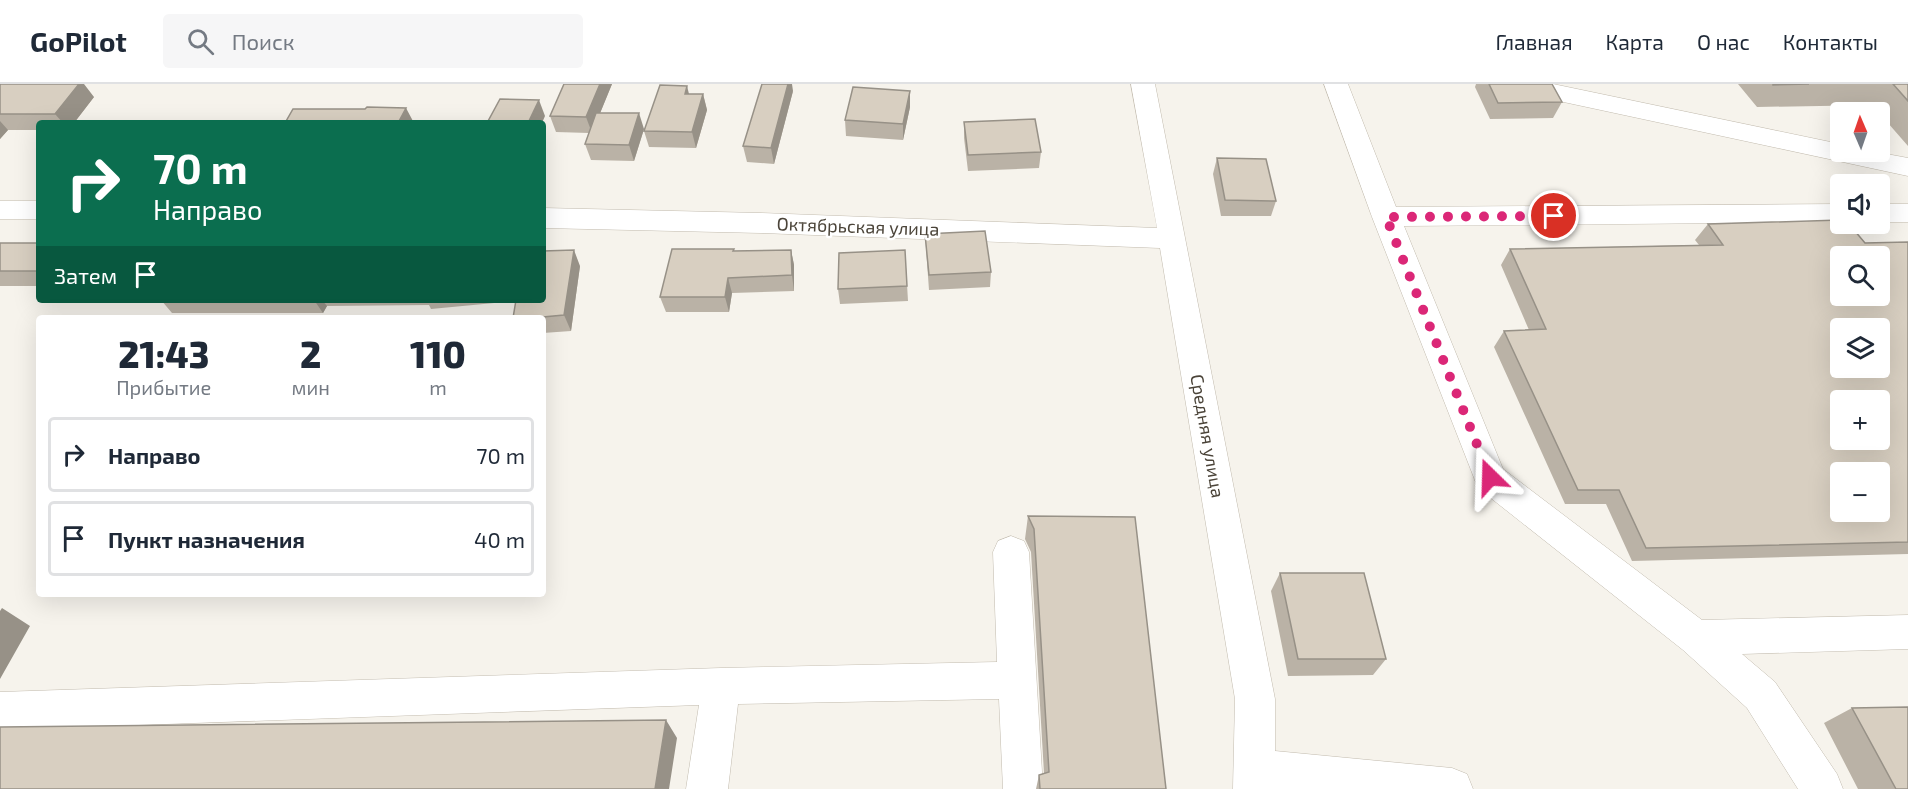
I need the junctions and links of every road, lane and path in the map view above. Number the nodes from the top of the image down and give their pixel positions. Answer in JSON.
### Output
{"nodes":[{"id":1,"x":1143,"y":84,"type":"edge"},
{"id":2,"x":1336,"y":84,"type":"edge"},
{"id":3,"x":1517,"y":84,"type":"edge"},
{"id":4,"x":1908,"y":167,"type":"edge"},
{"id":5,"x":0,"y":210,"type":"edge"},
{"id":6,"x":36,"y":210,"type":"edge"},
{"id":7,"x":1830,"y":213,"type":"edge"},
{"id":8,"x":1890,"y":213,"type":"edge"},
{"id":9,"x":1908,"y":213,"type":"edge"},
{"id":10,"x":1386,"y":217,"type":"junction"},
{"id":11,"x":546,"y":218,"type":"edge"},
{"id":12,"x":1173,"y":239,"type":"junction"},
{"id":13,"x":1011,"y":552,"type":"dead end"},
{"id":14,"x":1908,"y":632,"type":"edge"},
{"id":15,"x":1696,"y":638,"type":"junction"},
{"id":16,"x":1017,"y":680,"type":"junction"},
{"id":17,"x":721,"y":686,"type":"junction"},
{"id":18,"x":0,"y":711,"type":"edge"},
{"id":19,"x":1254,"y":779,"type":"edge"},
{"id":20,"x":1023,"y":788,"type":"dead end"},
{"id":21,"x":707,"y":789,"type":"edge"},
{"id":22,"x":1452,"y":789,"type":"edge"},
{"id":23,"x":1822,"y":789,"type":"edge"}],
"edges":[{"from":1,"to":12,"type":"street","name":"Средняя улица"},
{"from":2,"to":10,"type":"street"},
{"from":3,"to":4,"type":"street"},
{"from":5,"to":6,"type":"street"},
{"from":7,"to":10,"type":"street"},
{"from":8,"to":9,"type":"street"},
{"from":10,"to":15,"type":"street"},
{"from":11,"to":12,"type":"street","name":"Октябрьская улица"},
{"from":12,"to":19,"type":"street","name":"Средняя улица"},
{"from":13,"to":16,"type":"street"},
{"from":14,"to":15,"type":"street"},
{"from":15,"to":23,"type":"street"},
{"from":16,"to":17,"type":"street"},
{"from":16,"to":20,"type":"street"},
{"from":17,"to":18,"type":"street"},
{"from":17,"to":21,"type":"street"},
{"from":19,"to":22,"type":"street"}]}
